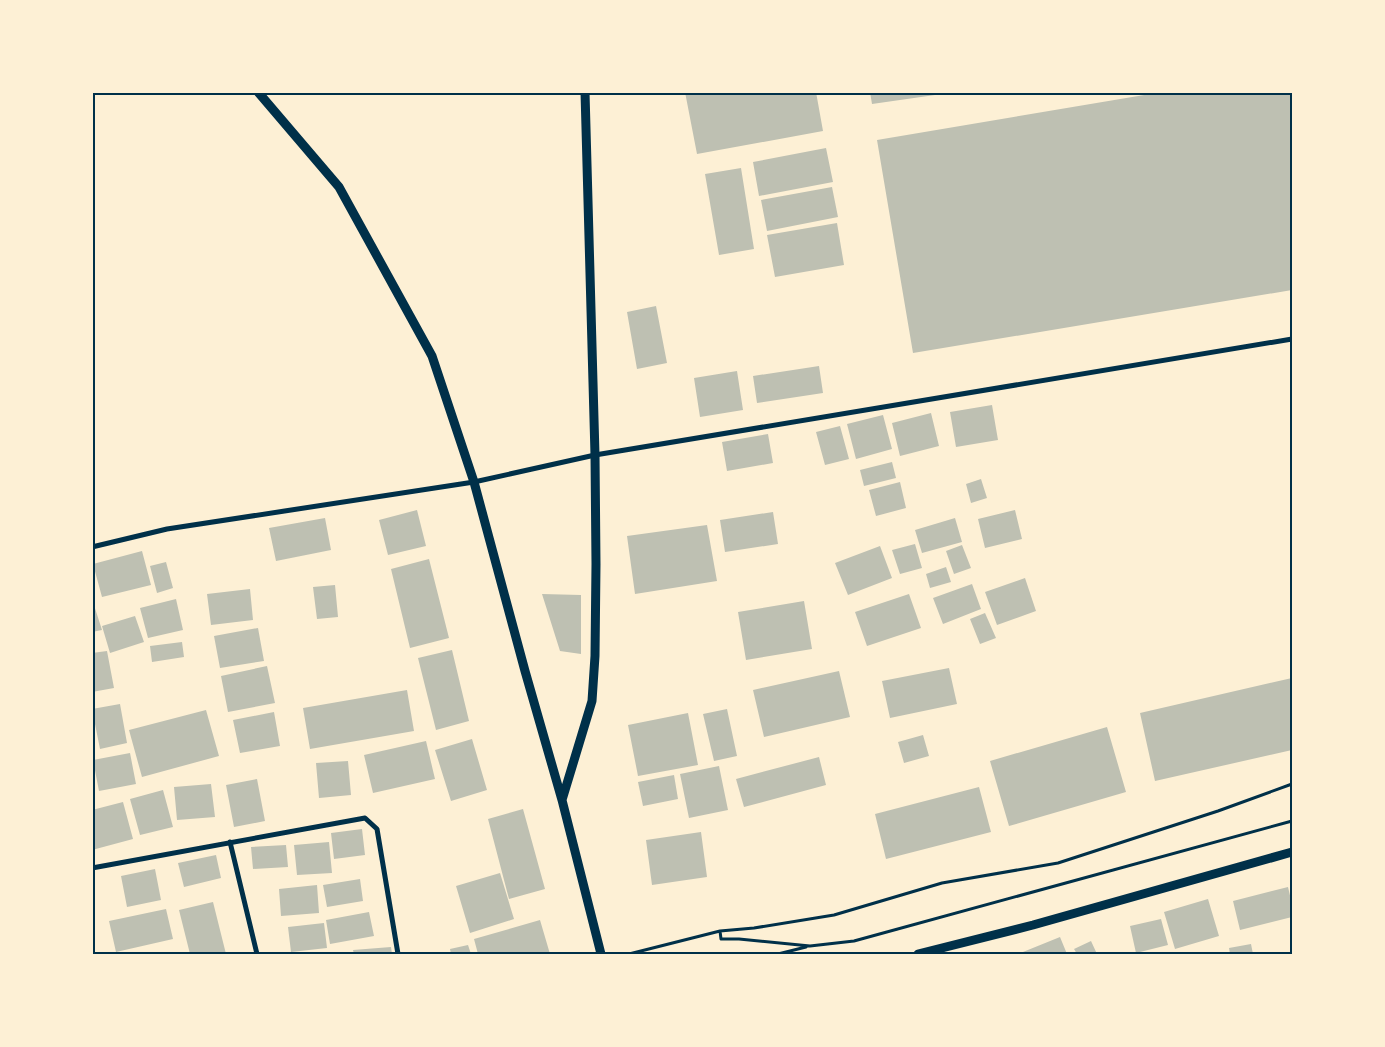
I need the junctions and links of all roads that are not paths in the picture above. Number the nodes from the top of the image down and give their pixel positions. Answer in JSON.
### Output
{"nodes":[{"id":1,"x":258,"y":92,"type":"edge"},
{"id":2,"x":586,"y":92,"type":"edge"},
{"id":3,"x":1292,"y":339,"type":"edge"},
{"id":4,"x":595,"y":455,"type":"junction"},
{"id":5,"x":474,"y":482,"type":"junction"},
{"id":6,"x":92,"y":547,"type":"edge"},
{"id":7,"x":562,"y":800,"type":"junction"},
{"id":8,"x":230,"y":842,"type":"junction"},
{"id":9,"x":1292,"y":852,"type":"edge"},
{"id":10,"x":92,"y":868,"type":"edge"},
{"id":11,"x":257,"y":954,"type":"edge"},
{"id":12,"x":398,"y":954,"type":"edge"},
{"id":13,"x":601,"y":954,"type":"edge"},
{"id":14,"x":918,"y":954,"type":"edge"}],
"edges":[{"from":1,"to":5,"type":"street"},
{"from":2,"to":4,"type":"street"},
{"from":3,"to":4,"type":"street"},
{"from":4,"to":5,"type":"street"},
{"from":4,"to":7,"type":"street"},
{"from":5,"to":6,"type":"street"},
{"from":5,"to":7,"type":"street"},
{"from":7,"to":13,"type":"street"},
{"from":8,"to":10,"type":"street"},
{"from":8,"to":11,"type":"street"},
{"from":8,"to":12,"type":"street"},
{"from":9,"to":14,"type":"street"}]}
